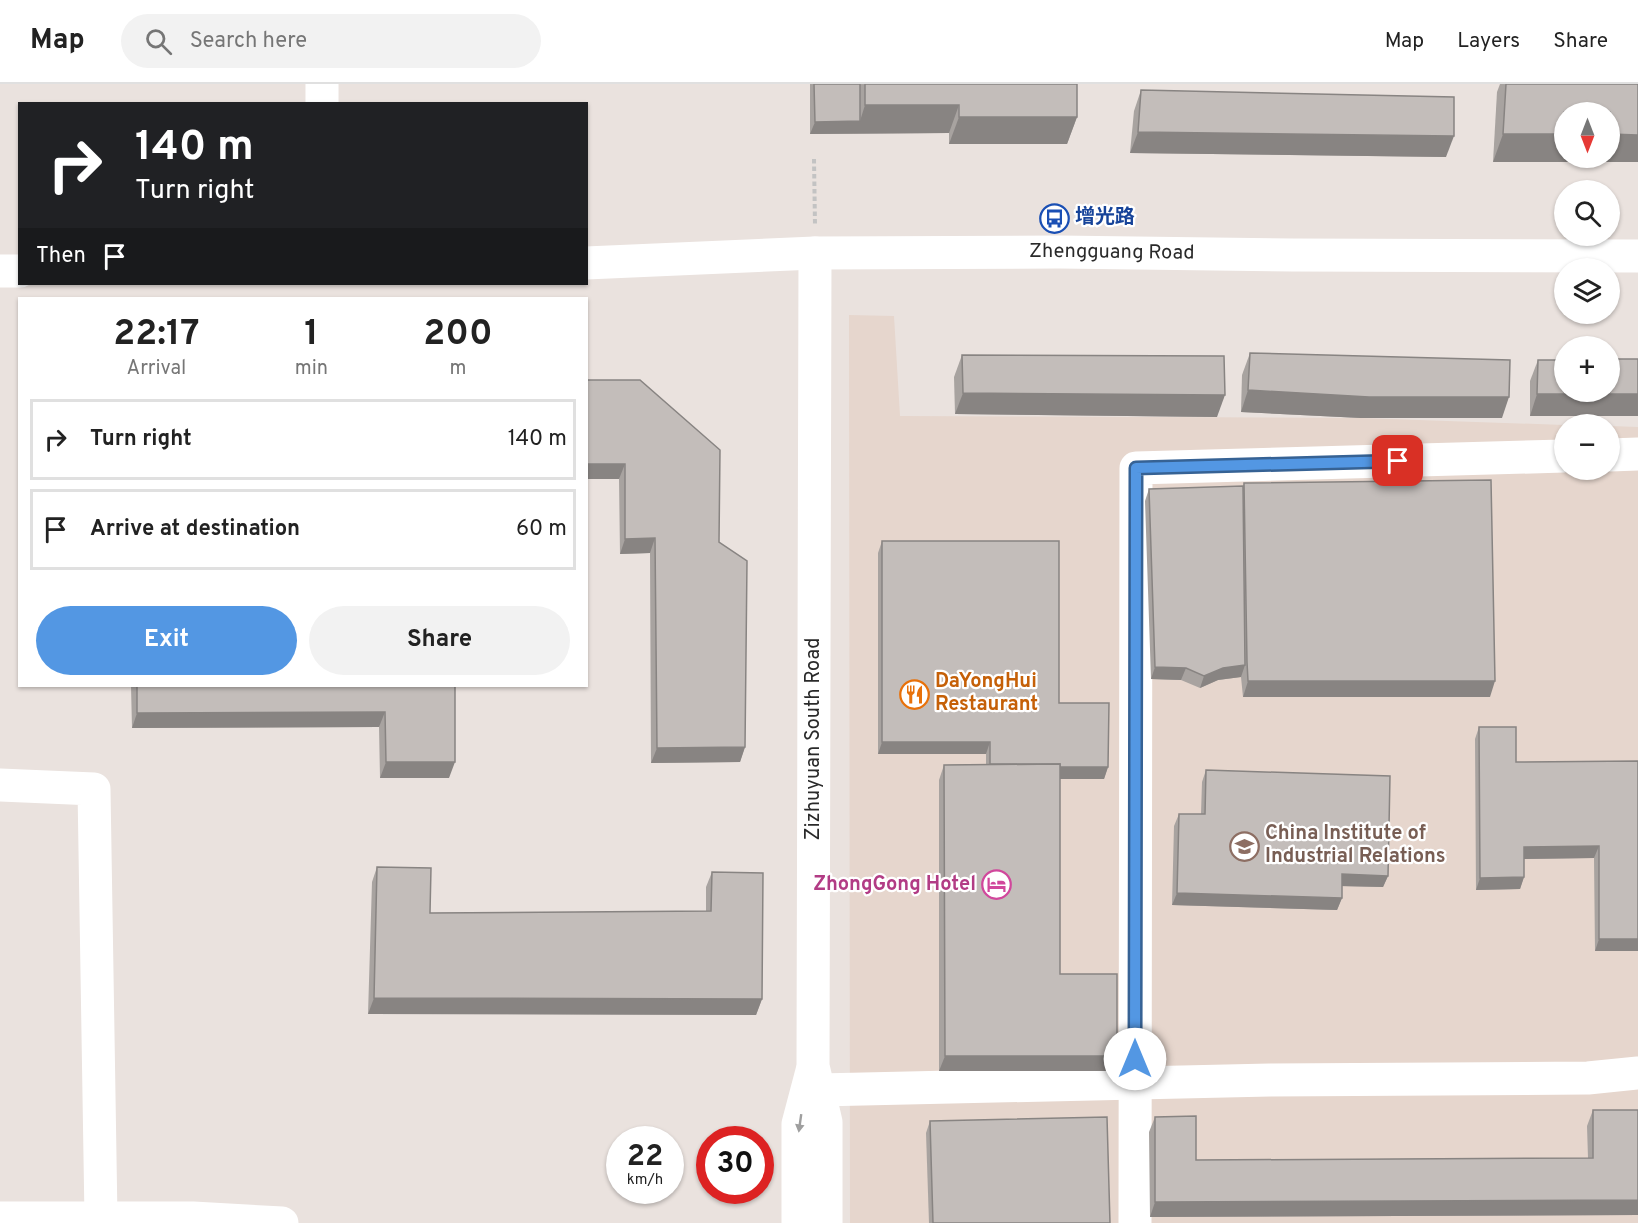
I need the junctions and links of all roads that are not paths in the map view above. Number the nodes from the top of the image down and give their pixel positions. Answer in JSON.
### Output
{"nodes":[{"id":1,"x":322,"y":84,"type":"edge"},
{"id":2,"x":322,"y":102,"type":"edge"},
{"id":3,"x":815,"y":253,"type":"junction"},
{"id":4,"x":1638,"y":256,"type":"edge"},
{"id":5,"x":588,"y":263,"type":"edge"},
{"id":6,"x":0,"y":271,"type":"edge"},
{"id":7,"x":18,"y":271,"type":"edge"},
{"id":8,"x":1638,"y":454,"type":"edge"},
{"id":9,"x":1620,"y":455,"type":"edge"},
{"id":10,"x":1554,"y":456,"type":"edge"},
{"id":11,"x":0,"y":785,"type":"edge"},
{"id":12,"x":1638,"y":1074,"type":"edge"},
{"id":13,"x":816,"y":1078,"type":"junction"},
{"id":14,"x":1135,"y":1083,"type":"junction"},
{"id":15,"x":0,"y":1218,"type":"edge"},
{"id":16,"x":102,"y":1218,"type":"junction"},
{"id":17,"x":282,"y":1223,"type":"edge"},
{"id":18,"x":798,"y":1223,"type":"edge"},
{"id":19,"x":826,"y":1223,"type":"edge"},
{"id":20,"x":1135,"y":1223,"type":"edge"}],
"edges":[{"from":1,"to":2,"type":"street"},
{"from":3,"to":4,"type":"street","name":"Zhengguang Road"},
{"from":3,"to":5,"type":"street","name":"Zhengguang Road"},
{"from":3,"to":13,"type":"street","name":"Zizhuyuan South Road"},
{"from":6,"to":7,"type":"street"},
{"from":8,"to":9,"type":"street"},
{"from":10,"to":14,"type":"street"},
{"from":11,"to":16,"type":"street"},
{"from":12,"to":14,"type":"street"},
{"from":13,"to":14,"type":"street"},
{"from":13,"to":18,"type":"street","one_way":true},
{"from":13,"to":19,"type":"street","name":"Zizhuyuan South Road"},
{"from":14,"to":20,"type":"street"},
{"from":15,"to":16,"type":"street"},
{"from":16,"to":17,"type":"street"}]}
